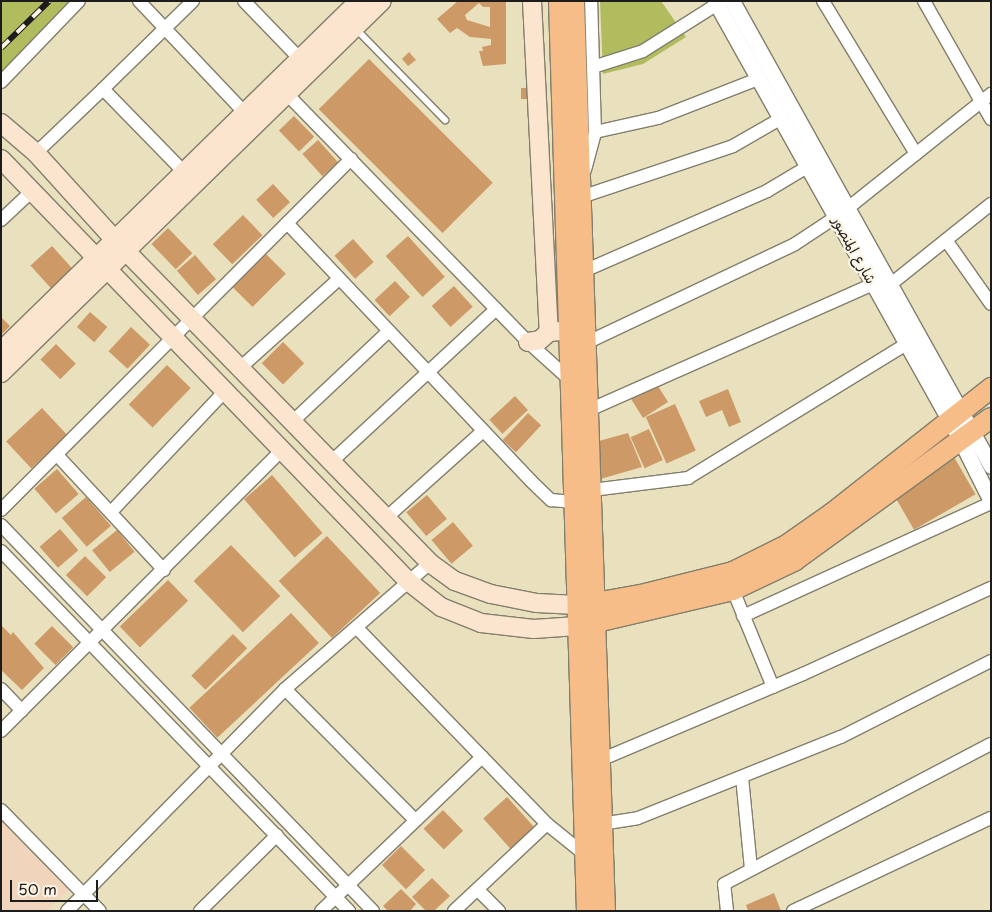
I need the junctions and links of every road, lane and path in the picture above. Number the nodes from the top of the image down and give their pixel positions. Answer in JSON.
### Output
{"nodes":[{"id":1,"x":79,"y":1,"type":"edge"},
{"id":2,"x":138,"y":1,"type":"edge"},
{"id":3,"x":193,"y":1,"type":"edge"},
{"id":4,"x":244,"y":1,"type":"edge"},
{"id":5,"x":359,"y":1,"type":"edge"},
{"id":6,"x":382,"y":1,"type":"edge"},
{"id":7,"x":532,"y":1,"type":"edge"},
{"id":8,"x":559,"y":1,"type":"edge"},
{"id":9,"x":574,"y":1,"type":"edge"},
{"id":10,"x":591,"y":1,"type":"edge"},
{"id":11,"x":732,"y":1,"type":"edge"},
{"id":12,"x":823,"y":1,"type":"edge"},
{"id":13,"x":924,"y":1,"type":"edge"},
{"id":14,"x":718,"y":3,"type":"edge"},
{"id":15,"x":354,"y":27,"type":"junction"},
{"id":16,"x":164,"y":30,"type":"junction"},
{"id":17,"x":300,"y":59,"type":"junction"},
{"id":18,"x":593,"y":67,"type":"junction"},
{"id":19,"x":758,"y":79,"type":"junction"},
{"id":20,"x":1,"y":82,"type":"edge"},
{"id":21,"x":104,"y":89,"type":"junction"},
{"id":22,"x":286,"y":92,"type":"junction"},
{"id":23,"x":986,"y":98,"type":"edge"},
{"id":24,"x":245,"y":112,"type":"junction"},
{"id":25,"x":780,"y":119,"type":"junction"},
{"id":26,"x":991,"y":119,"type":"edge"},
{"id":27,"x":445,"y":120,"type":"dead end"},
{"id":28,"x":1,"y":123,"type":"edge"},
{"id":29,"x":595,"y":132,"type":"junction"},
{"id":30,"x":571,"y":145,"type":"junction"},
{"id":31,"x":36,"y":153,"type":"junction"},
{"id":32,"x":916,"y":154,"type":"junction"},
{"id":33,"x":1,"y":159,"type":"edge"},
{"id":34,"x":351,"y":159,"type":"junction"},
{"id":35,"x":807,"y":167,"type":"junction"},
{"id":36,"x":184,"y":172,"type":"junction"},
{"id":37,"x":32,"y":190,"type":"junction"},
{"id":38,"x":581,"y":193,"type":"junction"},
{"id":39,"x":991,"y":204,"type":"edge"},
{"id":40,"x":848,"y":208,"type":"junction"},
{"id":41,"x":836,"y":217,"type":"junction"},
{"id":42,"x":1,"y":220,"type":"edge"},
{"id":43,"x":287,"y":223,"type":"junction"},
{"id":44,"x":946,"y":240,"type":"junction"},
{"id":45,"x":120,"y":245,"type":"junction"},
{"id":46,"x":102,"y":262,"type":"junction"},
{"id":47,"x":584,"y":271,"type":"junction"},
{"id":48,"x":339,"y":279,"type":"junction"},
{"id":49,"x":873,"y":284,"type":"junction"},
{"id":50,"x":891,"y":284,"type":"junction"},
{"id":51,"x":991,"y":304,"type":"edge"},
{"id":52,"x":496,"y":308,"type":"junction"},
{"id":53,"x":192,"y":318,"type":"junction"},
{"id":54,"x":569,"y":330,"type":"junction"},
{"id":55,"x":389,"y":331,"type":"junction"},
{"id":56,"x":549,"y":332,"type":"junction"},
{"id":57,"x":176,"y":338,"type":"junction"},
{"id":58,"x":528,"y":342,"type":"junction"},
{"id":59,"x":586,"y":343,"type":"junction"},
{"id":60,"x":907,"y":344,"type":"junction"},
{"id":61,"x":1,"y":351,"type":"edge"},
{"id":62,"x":240,"y":368,"type":"junction"},
{"id":63,"x":427,"y":372,"type":"junction"},
{"id":64,"x":1,"y":373,"type":"edge"},
{"id":65,"x":570,"y":380,"type":"junction"},
{"id":66,"x":991,"y":388,"type":"edge"},
{"id":67,"x":226,"y":390,"type":"junction"},
{"id":68,"x":589,"y":410,"type":"junction"},
{"id":69,"x":955,"y":414,"type":"junction"},
{"id":70,"x":991,"y":418,"type":"edge"},
{"id":71,"x":292,"y":422,"type":"junction"},
{"id":72,"x":483,"y":431,"type":"junction"},
{"id":73,"x":968,"y":436,"type":"junction"},
{"id":74,"x":283,"y":449,"type":"junction"},
{"id":75,"x":57,"y":455,"type":"junction"},
{"id":76,"x":331,"y":462,"type":"junction"},
{"id":77,"x":991,"y":466,"type":"edge"},
{"id":78,"x":592,"y":490,"type":"junction"},
{"id":79,"x":574,"y":502,"type":"junction"},
{"id":80,"x":991,"y":502,"type":"edge"},
{"id":81,"x":1,"y":510,"type":"edge"},
{"id":82,"x":111,"y":512,"type":"junction"},
{"id":83,"x":386,"y":518,"type":"junction"},
{"id":84,"x":1,"y":525,"type":"edge"},
{"id":85,"x":1,"y":551,"type":"edge"},
{"id":86,"x":430,"y":563,"type":"junction"},
{"id":87,"x":164,"y":570,"type":"junction"},
{"id":88,"x":409,"y":582,"type":"junction"},
{"id":89,"x":991,"y":588,"type":"edge"},
{"id":90,"x":733,"y":590,"type":"junction"},
{"id":91,"x":587,"y":614,"type":"junction"},
{"id":92,"x":743,"y":616,"type":"junction"},
{"id":93,"x":357,"y":628,"type":"junction"},
{"id":94,"x":103,"y":632,"type":"junction"},
{"id":95,"x":91,"y":644,"type":"junction"},
{"id":96,"x":991,"y":661,"type":"edge"},
{"id":97,"x":773,"y":687,"type":"junction"},
{"id":98,"x":1,"y":689,"type":"edge"},
{"id":99,"x":284,"y":689,"type":"junction"},
{"id":100,"x":22,"y":711,"type":"junction"},
{"id":101,"x":1,"y":731,"type":"edge"},
{"id":102,"x":991,"y":744,"type":"edge"},
{"id":103,"x":220,"y":755,"type":"junction"},
{"id":104,"x":482,"y":757,"type":"junction"},
{"id":105,"x":598,"y":761,"type":"junction"},
{"id":106,"x":209,"y":768,"type":"junction"},
{"id":107,"x":742,"y":776,"type":"junction"},
{"id":108,"x":1,"y":810,"type":"edge"},
{"id":109,"x":991,"y":818,"type":"edge"},
{"id":110,"x":415,"y":820,"type":"junction"},
{"id":111,"x":547,"y":824,"type":"junction"},
{"id":112,"x":601,"y":824,"type":"junction"},
{"id":113,"x":277,"y":836,"type":"junction"},
{"id":114,"x":584,"y":854,"type":"junction"},
{"id":115,"x":751,"y":869,"type":"junction"},
{"id":116,"x":347,"y":885,"type":"junction"},
{"id":117,"x":478,"y":890,"type":"junction"},
{"id":118,"x":84,"y":894,"type":"junction"},
{"id":119,"x":335,"y":896,"type":"junction"},
{"id":120,"x":67,"y":911,"type":"edge"},
{"id":121,"x":100,"y":911,"type":"edge"},
{"id":122,"x":200,"y":911,"type":"edge"},
{"id":123,"x":321,"y":911,"type":"edge"},
{"id":124,"x":349,"y":911,"type":"edge"},
{"id":125,"x":373,"y":911,"type":"edge"},
{"id":126,"x":454,"y":911,"type":"edge"},
{"id":127,"x":500,"y":911,"type":"edge"},
{"id":128,"x":587,"y":911,"type":"edge"},
{"id":129,"x":606,"y":911,"type":"edge"},
{"id":130,"x":727,"y":911,"type":"edge"},
{"id":131,"x":793,"y":911,"type":"edge"}],
"edges":[{"from":1,"to":20,"type":"street"},
{"from":2,"to":16,"type":"street"},
{"from":3,"to":16,"type":"street"},
{"from":4,"to":17,"type":"street"},
{"from":5,"to":17,"type":"main road"},
{"from":6,"to":15,"type":"main road"},
{"from":7,"to":56,"type":"main road"},
{"from":8,"to":30,"type":"main road"},
{"from":9,"to":30,"type":"main road"},
{"from":10,"to":18,"type":"street"},
{"from":11,"to":40,"type":"street","name":"شارع المنصور"},
{"from":12,"to":32,"type":"street"},
{"from":13,"to":23,"type":"street"},
{"from":14,"to":18,"type":"street"},
{"from":14,"to":19,"type":"street","name":"شارع المنصور"},
{"from":15,"to":22,"type":"main road"},
{"from":15,"to":27,"type":"lane"},
{"from":16,"to":21,"type":"street"},
{"from":16,"to":24,"type":"street"},
{"from":17,"to":24,"type":"main road"},
{"from":18,"to":29,"type":"street"},
{"from":19,"to":25,"type":"street","name":"شارع المنصور"},
{"from":19,"to":29,"type":"street"},
{"from":21,"to":31,"type":"street"},
{"from":21,"to":36,"type":"street"},
{"from":22,"to":34,"type":"street"},
{"from":22,"to":45,"type":"main road"},
{"from":23,"to":26,"type":"street"},
{"from":23,"to":32,"type":"street"},
{"from":24,"to":36,"type":"main road"},
{"from":25,"to":35,"type":"street","name":"شارع المنصور"},
{"from":25,"to":38,"type":"street"},
{"from":28,"to":31,"type":"main road"},
{"from":29,"to":38,"type":"street"},
{"from":30,"to":38,"type":"main road"},
{"from":30,"to":54,"type":"main road"},
{"from":31,"to":45,"type":"main road"},
{"from":32,"to":40,"type":"street"},
{"from":33,"to":37,"type":"main road"},
{"from":34,"to":43,"type":"street"},
{"from":34,"to":52,"type":"street"},
{"from":35,"to":41,"type":"street","name":"شارع المنصور"},
{"from":35,"to":47,"type":"street"},
{"from":36,"to":45,"type":"main road"},
{"from":37,"to":42,"type":"street"},
{"from":37,"to":46,"type":"main road"},
{"from":38,"to":47,"type":"main road"},
{"from":39,"to":44,"type":"street"},
{"from":40,"to":41,"type":"street"},
{"from":40,"to":50,"type":"street","name":"شارع المنصور"},
{"from":41,"to":49,"type":"street","name":"شارع المنصور"},
{"from":41,"to":59,"type":"street"},
{"from":43,"to":48,"type":"street"},
{"from":43,"to":53,"type":"street"},
{"from":44,"to":50,"type":"street"},
{"from":44,"to":51,"type":"street"},
{"from":45,"to":46,"type":"main road"},
{"from":45,"to":53,"type":"main road"},
{"from":46,"to":57,"type":"main road"},
{"from":46,"to":61,"type":"main road"},
{"from":46,"to":64,"type":"main road"},
{"from":47,"to":59,"type":"main road"},
{"from":48,"to":55,"type":"street"},
{"from":48,"to":62,"type":"street"},
{"from":49,"to":60,"type":"street","name":"شارع المنصور"},
{"from":49,"to":68,"type":"street"},
{"from":50,"to":69,"type":"street","name":"شارع المنصور"},
{"from":52,"to":58,"type":"street"},
{"from":52,"to":63,"type":"street"},
{"from":53,"to":57,"type":"street"},
{"from":53,"to":62,"type":"main road"},
{"from":54,"to":56,"type":"main road"},
{"from":54,"to":65,"type":"main road"},
{"from":55,"to":63,"type":"street"},
{"from":55,"to":71,"type":"street"},
{"from":56,"to":58,"type":"main road"},
{"from":57,"to":67,"type":"main road"},
{"from":57,"to":75,"type":"street"},
{"from":58,"to":65,"type":"street"},
{"from":59,"to":68,"type":"main road"},
{"from":60,"to":69,"type":"street","name":"شارع المنصور"},
{"from":60,"to":78,"type":"street"},
{"from":62,"to":71,"type":"main road"},
{"from":63,"to":72,"type":"street"},
{"from":63,"to":76,"type":"street"},
{"from":65,"to":79,"type":"main road"},
{"from":66,"to":69,"type":"main road"},
{"from":67,"to":74,"type":"main road"},
{"from":67,"to":82,"type":"street"},
{"from":68,"to":78,"type":"main road"},
{"from":69,"to":73,"type":"street","name":"شارع المنصور"},
{"from":69,"to":91,"type":"main road"},
{"from":70,"to":73,"type":"main road"},
{"from":71,"to":76,"type":"main road"},
{"from":72,"to":79,"type":"street"},
{"from":72,"to":83,"type":"street"},
{"from":73,"to":77,"type":"street","name":"شارع المنصور"},
{"from":73,"to":80,"type":"street","name":"شارع المنصور"},
{"from":73,"to":90,"type":"main road"},
{"from":74,"to":87,"type":"street"},
{"from":74,"to":88,"type":"main road"},
{"from":75,"to":81,"type":"street"},
{"from":75,"to":82,"type":"street"},
{"from":76,"to":83,"type":"main road"},
{"from":78,"to":91,"type":"main road"},
{"from":79,"to":91,"type":"main road"},
{"from":80,"to":92,"type":"street"},
{"from":82,"to":87,"type":"street"},
{"from":83,"to":86,"type":"main road"},
{"from":84,"to":94,"type":"street"},
{"from":85,"to":95,"type":"street"},
{"from":86,"to":88,"type":"street"},
{"from":86,"to":91,"type":"main road"},
{"from":87,"to":94,"type":"street"},
{"from":88,"to":91,"type":"main road"},
{"from":88,"to":93,"type":"street"},
{"from":89,"to":97,"type":"street"},
{"from":90,"to":91,"type":"main road"},
{"from":90,"to":92,"type":"street"},
{"from":91,"to":105,"type":"main road"},
{"from":91,"to":114,"type":"main road"},
{"from":92,"to":97,"type":"street"},
{"from":93,"to":99,"type":"street"},
{"from":93,"to":104,"type":"street"},
{"from":94,"to":95,"type":"street"},
{"from":94,"to":103,"type":"street"},
{"from":95,"to":100,"type":"street"},
{"from":95,"to":106,"type":"street"},
{"from":96,"to":107,"type":"street"},
{"from":97,"to":105,"type":"street"},
{"from":98,"to":100,"type":"street"},
{"from":99,"to":103,"type":"street"},
{"from":99,"to":110,"type":"street"},
{"from":100,"to":101,"type":"street"},
{"from":102,"to":115,"type":"street"},
{"from":103,"to":106,"type":"street"},
{"from":103,"to":116,"type":"street"},
{"from":104,"to":110,"type":"street"},
{"from":104,"to":111,"type":"street"},
{"from":105,"to":112,"type":"main road"},
{"from":106,"to":113,"type":"street"},
{"from":106,"to":118,"type":"street"},
{"from":107,"to":112,"type":"street"},
{"from":107,"to":115,"type":"street"},
{"from":108,"to":118,"type":"street"},
{"from":109,"to":131,"type":"street"},
{"from":110,"to":116,"type":"street"},
{"from":111,"to":114,"type":"street"},
{"from":111,"to":117,"type":"street"},
{"from":112,"to":129,"type":"main road"},
{"from":113,"to":119,"type":"street"},
{"from":113,"to":122,"type":"street"},
{"from":114,"to":128,"type":"main road"},
{"from":115,"to":130,"type":"street"},
{"from":116,"to":119,"type":"street"},
{"from":116,"to":125,"type":"street"},
{"from":117,"to":126,"type":"street"},
{"from":117,"to":127,"type":"street"},
{"from":118,"to":120,"type":"street"},
{"from":118,"to":121,"type":"street"},
{"from":119,"to":123,"type":"street"},
{"from":119,"to":124,"type":"street"}]}
